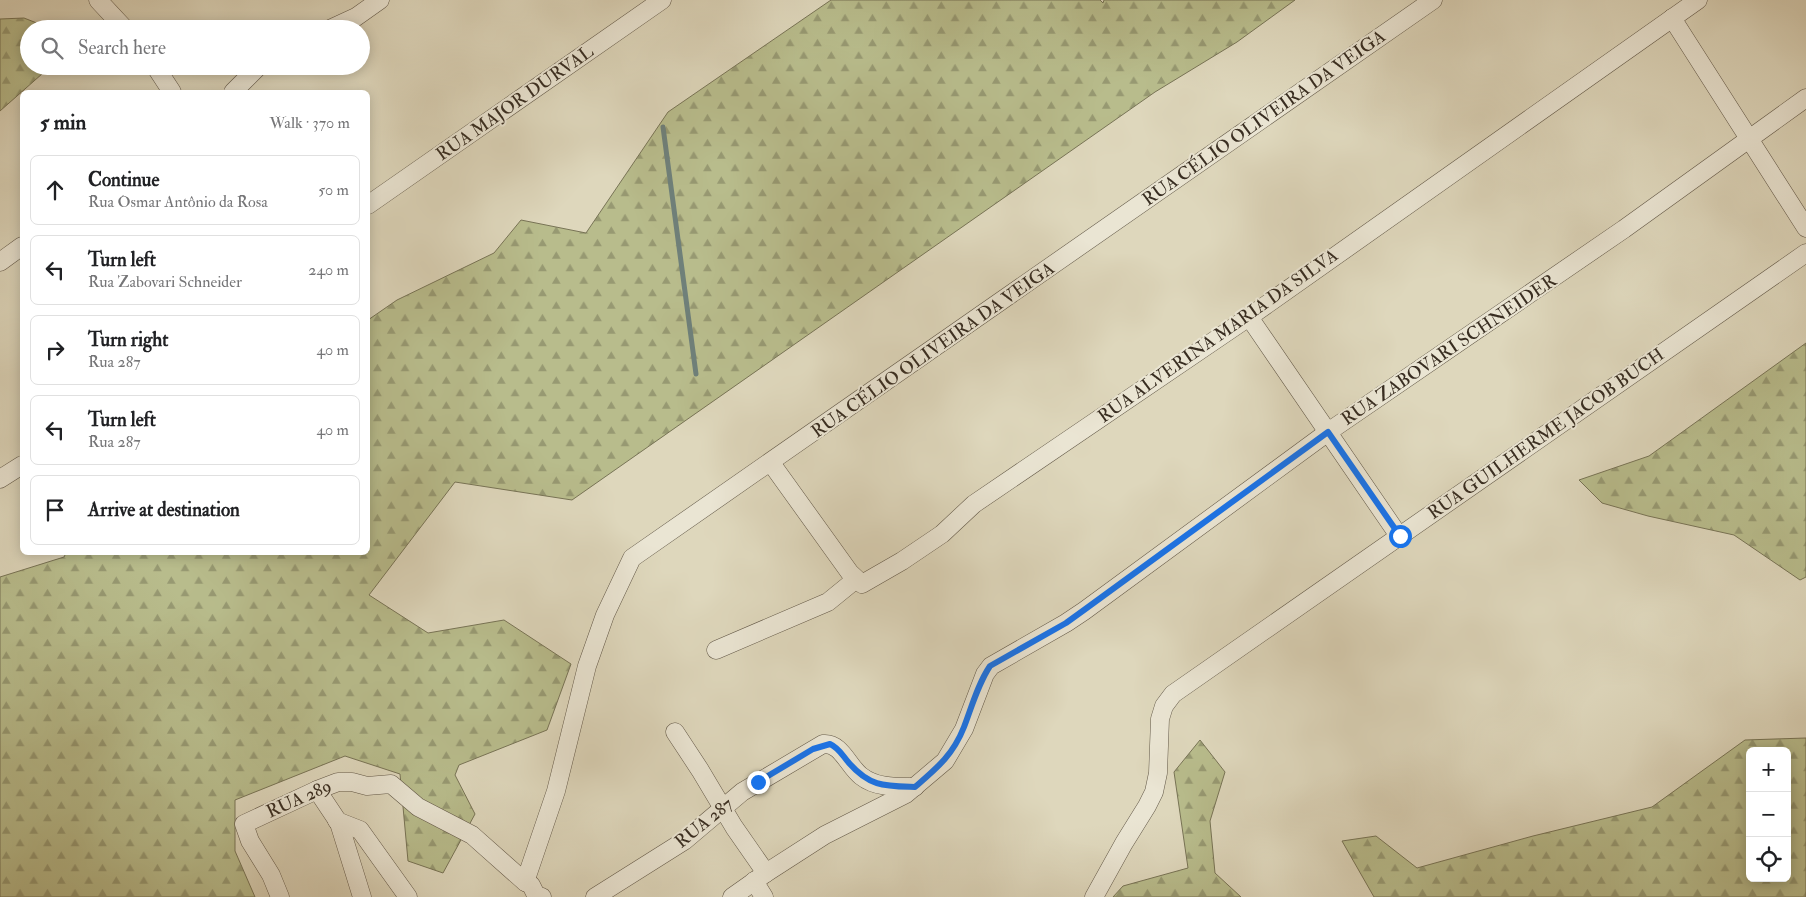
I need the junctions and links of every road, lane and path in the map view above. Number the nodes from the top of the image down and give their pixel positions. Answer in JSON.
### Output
{"nodes":[{"id":1,"x":98,"y":0,"type":"edge"},
{"id":2,"x":380,"y":0,"type":"edge"},
{"id":3,"x":662,"y":0,"type":"edge"},
{"id":4,"x":1434,"y":0,"type":"edge"},
{"id":5,"x":1698,"y":0,"type":"edge"},
{"id":6,"x":1672,"y":18,"type":"junction"},
{"id":7,"x":117,"y":20,"type":"edge"},
{"id":8,"x":350,"y":20,"type":"edge"},
{"id":9,"x":161,"y":75,"type":"edge"},
{"id":10,"x":249,"y":75,"type":"edge"},
{"id":11,"x":171,"y":90,"type":"edge"},
{"id":12,"x":235,"y":90,"type":"edge"},
{"id":13,"x":1806,"y":98,"type":"edge"},
{"id":14,"x":1749,"y":140,"type":"junction"},
{"id":15,"x":370,"y":204,"type":"edge"},
{"id":16,"x":1806,"y":228,"type":"edge"},
{"id":17,"x":20,"y":247,"type":"edge"},
{"id":18,"x":1806,"y":253,"type":"edge"},
{"id":19,"x":0,"y":262,"type":"edge"},
{"id":20,"x":1249,"y":317,"type":"junction"},
{"id":21,"x":1328,"y":432,"type":"junction"},
{"id":22,"x":771,"y":463,"type":"junction"},
{"id":23,"x":20,"y":466,"type":"edge"},
{"id":24,"x":0,"y":479,"type":"edge"},
{"id":25,"x":1400,"y":536,"type":"junction"},
{"id":26,"x":855,"y":580,"type":"junction"},
{"id":27,"x":716,"y":650,"type":"dead end"},
{"id":28,"x":675,"y":732,"type":"dead end"},
{"id":29,"x":915,"y":787,"type":"junction"},
{"id":30,"x":317,"y":790,"type":"junction"},
{"id":31,"x":723,"y":807,"type":"junction"},
{"id":32,"x":337,"y":821,"type":"junction"},
{"id":33,"x":760,"y":877,"type":"junction"},
{"id":34,"x":535,"y":893,"type":"edge"},
{"id":35,"x":280,"y":897,"type":"edge"},
{"id":36,"x":362,"y":897,"type":"edge"},
{"id":37,"x":408,"y":897,"type":"edge"},
{"id":38,"x":595,"y":897,"type":"edge"},
{"id":39,"x":732,"y":897,"type":"edge"},
{"id":40,"x":764,"y":897,"type":"edge"},
{"id":41,"x":1094,"y":897,"type":"edge"}],
"edges":[{"from":1,"to":7,"type":"street"},
{"from":2,"to":8,"type":"street"},
{"from":3,"to":15,"type":"street","name":"RUA MAJOR DURVAL"},
{"from":4,"to":22,"type":"street","name":"RUA CÉLIO OLIVEIRA DA VEIGA"},
{"from":5,"to":6,"type":"street","name":"RUA ALVERINA MARIA DA SILVA"},
{"from":6,"to":14,"type":"street"},
{"from":6,"to":20,"type":"street","name":"RUA ALVERINA MARIA DA SILVA"},
{"from":9,"to":11,"type":"street"},
{"from":10,"to":12,"type":"street"},
{"from":13,"to":14,"type":"street","name":"RUA ZABOVARI SCHNEIDER"},
{"from":14,"to":16,"type":"street"},
{"from":14,"to":21,"type":"street","name":"RUA ZABOVARI SCHNEIDER"},
{"from":17,"to":19,"type":"street"},
{"from":18,"to":25,"type":"street","name":"RUA GUILHERME JACOB BUCH"},
{"from":20,"to":21,"type":"street"},
{"from":20,"to":26,"type":"street","name":"RUA ALVERINA MARIA DA SILVA"},
{"from":21,"to":25,"type":"street"},
{"from":21,"to":29,"type":"street","name":"RUA ZABOVARI SCHNEIDER"},
{"from":22,"to":26,"type":"street"},
{"from":22,"to":34,"type":"street","name":"RUA CÉLIO OLIVEIRA DA VEIGA"},
{"from":23,"to":24,"type":"street"},
{"from":25,"to":41,"type":"street","name":"RUA GUILHERME JACOB BUCH"},
{"from":26,"to":27,"type":"street"},
{"from":28,"to":31,"type":"street"},
{"from":29,"to":31,"type":"street","name":"RUA 287"},
{"from":29,"to":33,"type":"street","name":"RUA ZABOVARI SCHNEIDER"},
{"from":30,"to":32,"type":"street"},
{"from":30,"to":34,"type":"street","name":"RUA 289"},
{"from":30,"to":35,"type":"street","name":"RUA 289"},
{"from":31,"to":33,"type":"street"},
{"from":31,"to":38,"type":"street","name":"RUA 287"},
{"from":32,"to":36,"type":"street"},
{"from":32,"to":37,"type":"street"},
{"from":33,"to":39,"type":"street","name":"RUA ZABOVARI SCHNEIDER"},
{"from":33,"to":40,"type":"street"}]}
